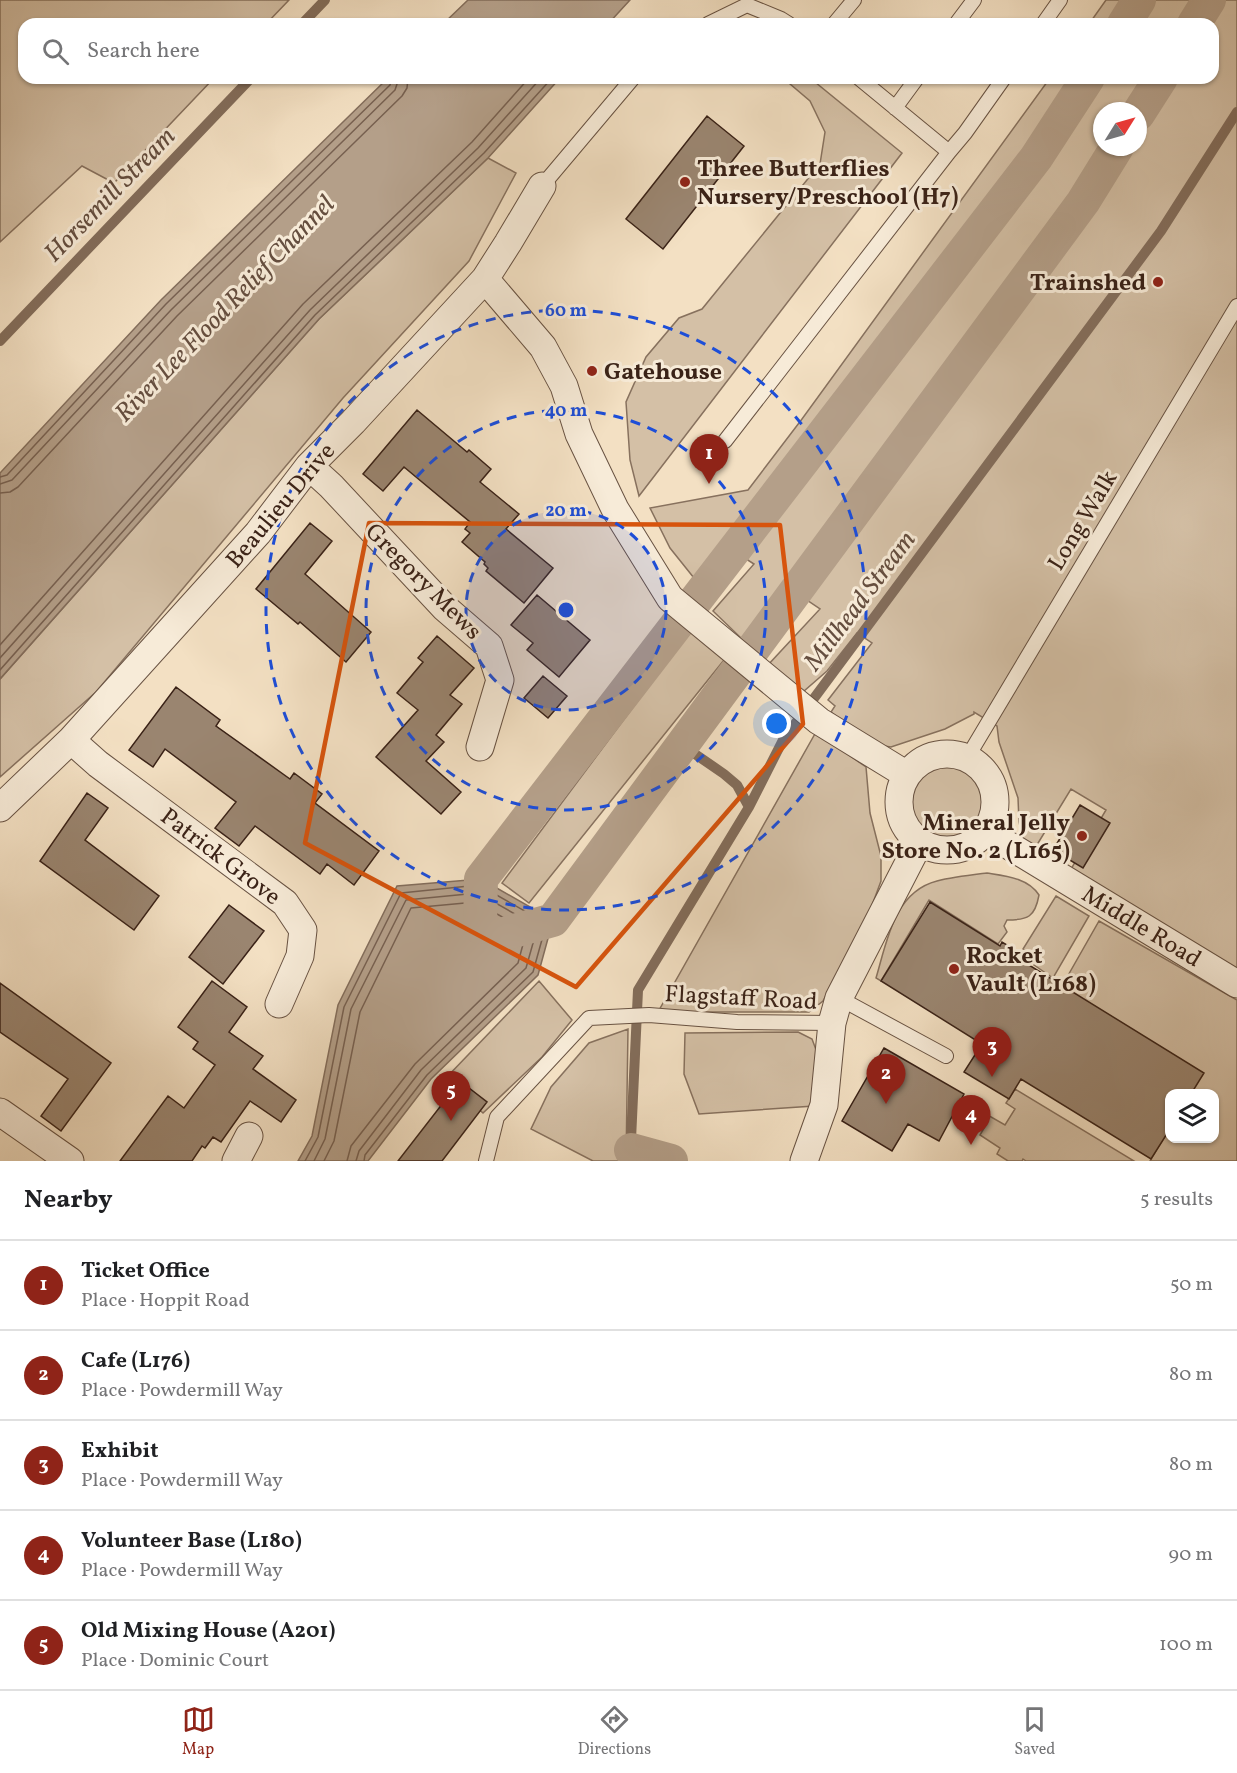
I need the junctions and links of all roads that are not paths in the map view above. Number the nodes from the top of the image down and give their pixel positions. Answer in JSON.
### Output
{"nodes":[{"id":1,"x":855,"y":0,"type":"edge"},
{"id":2,"x":974,"y":0,"type":"edge"},
{"id":3,"x":1060,"y":0,"type":"edge"},
{"id":4,"x":749,"y":3,"type":"edge"},
{"id":5,"x":720,"y":18,"type":"edge"},
{"id":6,"x":779,"y":18,"type":"edge"},
{"id":7,"x":839,"y":18,"type":"edge"},
{"id":8,"x":960,"y":18,"type":"edge"},
{"id":9,"x":1047,"y":18,"type":"edge"},
{"id":10,"x":628,"y":84,"type":"edge"},
{"id":11,"x":866,"y":84,"type":"edge"},
{"id":12,"x":912,"y":84,"type":"edge"},
{"id":13,"x":1000,"y":84,"type":"edge"},
{"id":14,"x":895,"y":108,"type":"junction"},
{"id":15,"x":949,"y":152,"type":"junction"},
{"id":16,"x":542,"y":186,"type":"joint"},
{"id":17,"x":484,"y":279,"type":"junction"},
{"id":18,"x":1237,"y":306,"type":"edge"},
{"id":19,"x":725,"y":441,"type":"dead end"},
{"id":20,"x":309,"y":466,"type":"junction"},
{"id":21,"x":71,"y":740,"type":"junction"},
{"id":22,"x":480,"y":747,"type":"dead end"},
{"id":23,"x":967,"y":758,"type":"junction"},
{"id":24,"x":907,"y":775,"type":"junction"},
{"id":25,"x":0,"y":808,"type":"edge"},
{"id":26,"x":985,"y":831,"type":"junction"},
{"id":27,"x":920,"y":841,"type":"junction"},
{"id":28,"x":1237,"y":984,"type":"edge"},
{"id":29,"x":279,"y":1004,"type":"dead end"},
{"id":30,"x":835,"y":1011,"type":"junction"},
{"id":31,"x":946,"y":1056,"type":"dead end"},
{"id":32,"x":0,"y":1112,"type":"edge"},
{"id":33,"x":249,"y":1136,"type":"dead end"},
{"id":34,"x":70,"y":1161,"type":"edge"},
{"id":35,"x":236,"y":1161,"type":"edge"},
{"id":36,"x":486,"y":1161,"type":"edge"},
{"id":37,"x":804,"y":1161,"type":"edge"}],
"edges":[{"from":1,"to":7,"type":"lane"},
{"from":2,"to":8,"type":"lane"},
{"from":3,"to":9,"type":"lane"},
{"from":4,"to":5,"type":"lane"},
{"from":4,"to":6,"type":"lane"},
{"from":10,"to":16,"type":"lane"},
{"from":11,"to":14,"type":"lane"},
{"from":12,"to":14,"type":"lane"},
{"from":13,"to":15,"type":"lane"},
{"from":14,"to":15,"type":"lane"},
{"from":15,"to":19,"type":"lane"},
{"from":16,"to":17,"type":"street","name":"Beaulieu Drive"},
{"from":17,"to":20,"type":"street","name":"Beaulieu Drive"},
{"from":17,"to":24,"type":"street"},
{"from":18,"to":23,"type":"lane","name":"Long Walk"},
{"from":20,"to":21,"type":"street","name":"Beaulieu Drive"},
{"from":20,"to":22,"type":"street","name":"Gregory Mews"},
{"from":21,"to":25,"type":"street","name":"Beaulieu Drive"},
{"from":21,"to":29,"type":"street","name":"Patrick Grove"},
{"from":23,"to":24,"type":"street"},
{"from":23,"to":26,"type":"street"},
{"from":24,"to":27,"type":"street"},
{"from":26,"to":27,"type":"street"},
{"from":26,"to":28,"type":"street","name":"Middle Road"},
{"from":27,"to":30,"type":"street"},
{"from":30,"to":31,"type":"lane"},
{"from":30,"to":36,"type":"lane","name":"Flagstaff Road"},
{"from":30,"to":37,"type":"street"},
{"from":32,"to":34,"type":"street"},
{"from":33,"to":35,"type":"street"}]}
